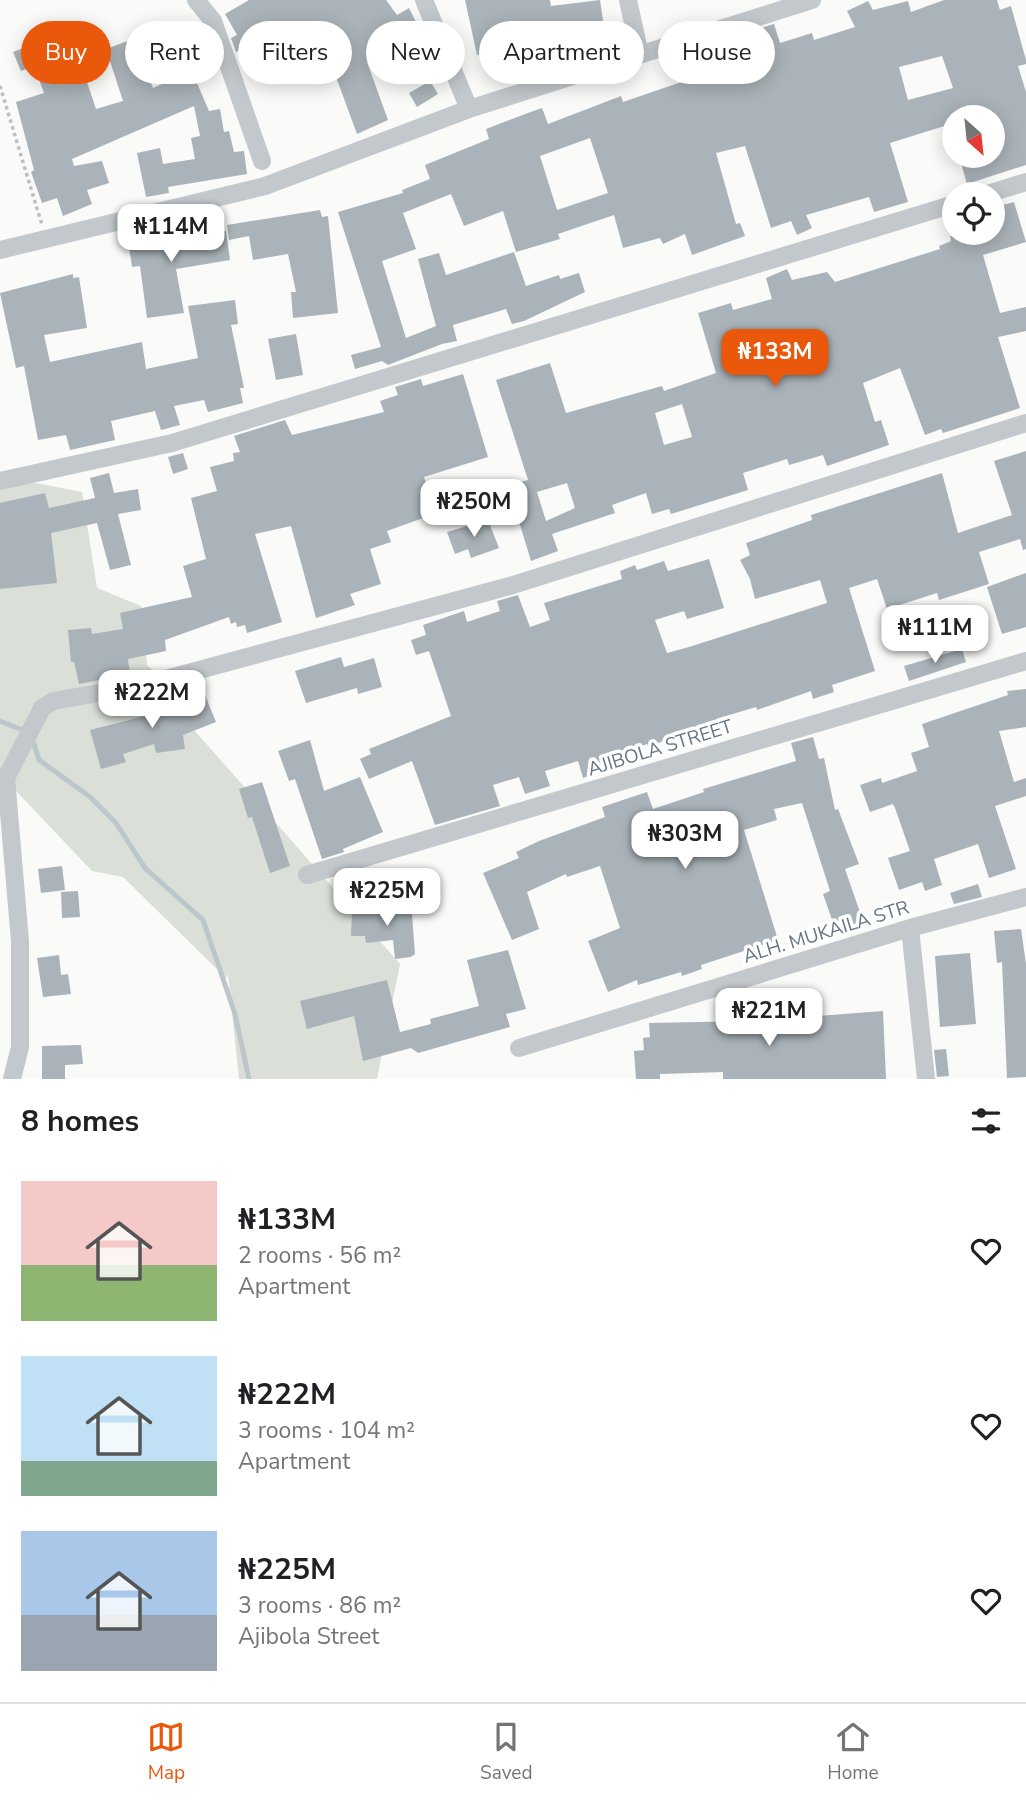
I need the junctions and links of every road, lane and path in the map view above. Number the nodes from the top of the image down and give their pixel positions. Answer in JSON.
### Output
{"nodes":[{"id":1,"x":196,"y":0,"type":"edge"},
{"id":2,"x":424,"y":0,"type":"edge"},
{"id":3,"x":628,"y":0,"type":"edge"},
{"id":4,"x":812,"y":0,"type":"edge"},
{"id":5,"x":632,"y":21,"type":"edge"},
{"id":6,"x":644,"y":53,"type":"edge"},
{"id":7,"x":548,"y":84,"type":"edge"},
{"id":8,"x":0,"y":86,"type":"edge"},
{"id":9,"x":469,"y":109,"type":"junction"},
{"id":10,"x":262,"y":161,"type":"dead end"},
{"id":11,"x":1026,"y":182,"type":"edge"},
{"id":12,"x":1005,"y":188,"type":"edge"},
{"id":13,"x":942,"y":208,"type":"edge"},
{"id":14,"x":45,"y":237,"type":"junction"},
{"id":15,"x":0,"y":250,"type":"edge"},
{"id":16,"x":1026,"y":423,"type":"edge"},
{"id":17,"x":0,"y":481,"type":"edge"},
{"id":18,"x":1026,"y":661,"type":"edge"},
{"id":19,"x":7,"y":866,"type":"edge"},
{"id":20,"x":307,"y":875,"type":"dead end"},
{"id":21,"x":1026,"y":897,"type":"edge"},
{"id":22,"x":910,"y":928,"type":"junction"},
{"id":23,"x":519,"y":1048,"type":"dead end"},
{"id":24,"x":12,"y":1079,"type":"edge"},
{"id":25,"x":926,"y":1079,"type":"edge"}],
"edges":[{"from":1,"to":10,"type":"street"},
{"from":2,"to":9,"type":"street"},
{"from":3,"to":5,"type":"street"},
{"from":4,"to":6,"type":"street"},
{"from":7,"to":9,"type":"street"},
{"from":8,"to":14,"type":"path"},
{"from":9,"to":14,"type":"street"},
{"from":11,"to":12,"type":"street"},
{"from":13,"to":17,"type":"street"},
{"from":14,"to":15,"type":"street"},
{"from":16,"to":19,"type":"street"},
{"from":18,"to":20,"type":"street","name":"AJIBOLA STREET"},
{"from":19,"to":24,"type":"street"},
{"from":21,"to":22,"type":"street","name":"ALH. MUKAILA STR"},
{"from":22,"to":23,"type":"street","name":"ALH. MUKAILA STR"},
{"from":22,"to":25,"type":"street"}]}
